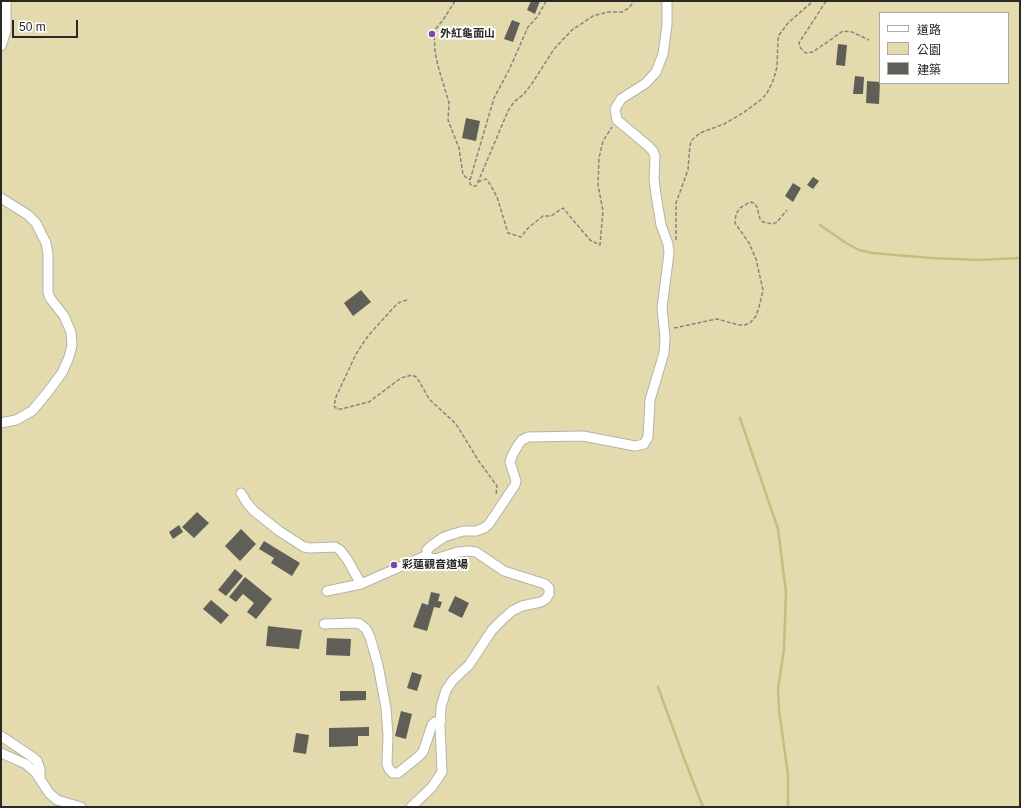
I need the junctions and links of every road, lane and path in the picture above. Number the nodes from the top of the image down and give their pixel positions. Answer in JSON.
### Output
{"nodes":[{"id":1,"x":6,"y":1,"type":"edge"},
{"id":2,"x":455,"y":1,"type":"edge"},
{"id":3,"x":546,"y":1,"type":"edge"},
{"id":4,"x":634,"y":1,"type":"edge"},
{"id":5,"x":667,"y":1,"type":"edge"},
{"id":6,"x":814,"y":1,"type":"edge"},
{"id":7,"x":826,"y":1,"type":"edge"},
{"id":8,"x":868,"y":40,"type":"dead end"},
{"id":9,"x":1,"y":46,"type":"edge"},
{"id":10,"x":616,"y":120,"type":"junction"},
{"id":11,"x":470,"y":180,"type":"junction"},
{"id":12,"x":478,"y":182,"type":"junction"},
{"id":13,"x":1,"y":198,"type":"edge"},
{"id":14,"x":787,"y":210,"type":"dead end"},
{"id":15,"x":669,"y":253,"type":"junction"},
{"id":16,"x":407,"y":300,"type":"dead end"},
{"id":17,"x":664,"y":330,"type":"junction"},
{"id":18,"x":1,"y":423,"type":"edge"},
{"id":19,"x":241,"y":493,"type":"dead end"},
{"id":20,"x":495,"y":499,"type":"dead end"},
{"id":21,"x":427,"y":555,"type":"junction"},
{"id":22,"x":361,"y":584,"type":"junction"},
{"id":23,"x":327,"y":591,"type":"dead end"},
{"id":24,"x":324,"y":624,"type":"dead end"},
{"id":25,"x":441,"y":721,"type":"junction"},
{"id":26,"x":1,"y":736,"type":"edge"},
{"id":27,"x":1,"y":753,"type":"edge"},
{"id":28,"x":40,"y":778,"type":"junction"},
{"id":29,"x":81,"y":807,"type":"edge"},
{"id":30,"x":411,"y":807,"type":"edge"}],
"edges":[{"from":1,"to":9,"type":"street"},
{"from":2,"to":11,"type":"path"},
{"from":3,"to":11,"type":"path"},
{"from":4,"to":12,"type":"path"},
{"from":5,"to":10,"type":"street"},
{"from":6,"to":15,"type":"path"},
{"from":7,"to":8,"type":"path"},
{"from":10,"to":12,"type":"path"},
{"from":10,"to":15,"type":"street"},
{"from":11,"to":12,"type":"path"},
{"from":13,"to":18,"type":"street"},
{"from":14,"to":17,"type":"path"},
{"from":15,"to":17,"type":"street"},
{"from":16,"to":20,"type":"path"},
{"from":17,"to":21,"type":"street"},
{"from":19,"to":22,"type":"street"},
{"from":21,"to":22,"type":"street"},
{"from":21,"to":25,"type":"street"},
{"from":22,"to":23,"type":"street"},
{"from":24,"to":25,"type":"street"},
{"from":25,"to":30,"type":"street"},
{"from":26,"to":28,"type":"street"},
{"from":27,"to":28,"type":"street"},
{"from":28,"to":29,"type":"street"}]}
